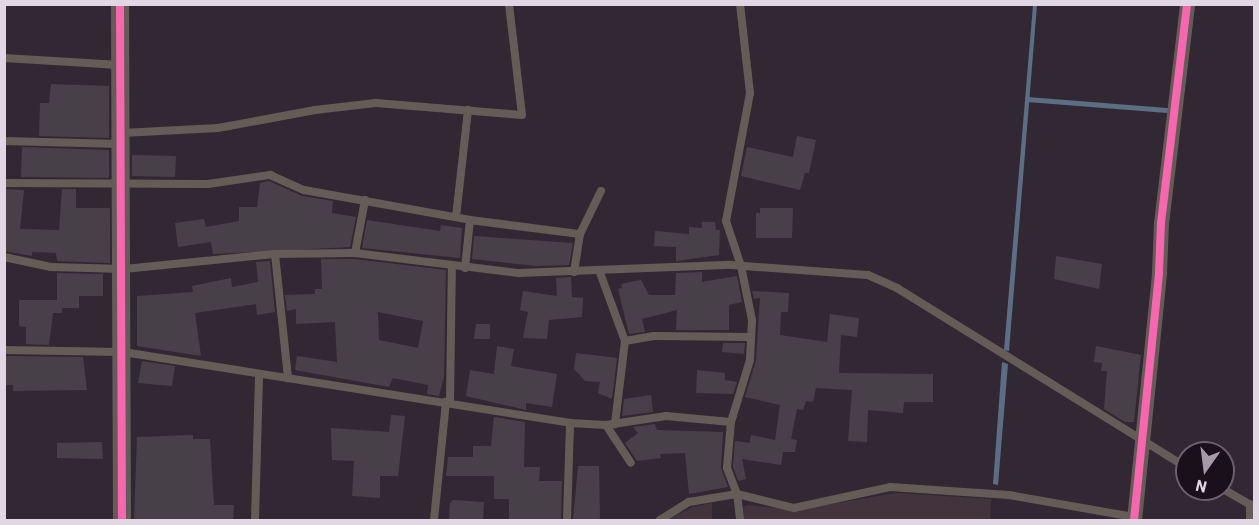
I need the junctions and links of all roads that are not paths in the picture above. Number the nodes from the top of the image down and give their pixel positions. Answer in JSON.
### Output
{"nodes":[{"id":1,"x":120,"y":4,"type":"edge"},
{"id":2,"x":509,"y":4,"type":"edge"},
{"id":3,"x":740,"y":4,"type":"edge"},
{"id":4,"x":1187,"y":4,"type":"edge"},
{"id":5,"x":4,"y":58,"type":"edge"},
{"id":6,"x":122,"y":65,"type":"junction"},
{"id":7,"x":468,"y":110,"type":"junction"},
{"id":8,"x":122,"y":139,"type":"junction"},
{"id":9,"x":4,"y":141,"type":"edge"},
{"id":10,"x":4,"y":183,"type":"edge"},
{"id":11,"x":123,"y":183,"type":"junction"},
{"id":12,"x":601,"y":191,"type":"dead end"},
{"id":13,"x":366,"y":200,"type":"junction"},
{"id":14,"x":456,"y":217,"type":"junction"},
{"id":15,"x":470,"y":220,"type":"junction"},
{"id":16,"x":580,"y":234,"type":"junction"},
{"id":17,"x":355,"y":253,"type":"junction"},
{"id":18,"x":274,"y":254,"type":"junction"},
{"id":19,"x":4,"y":257,"type":"edge"},
{"id":20,"x":452,"y":266,"type":"junction"},
{"id":21,"x":741,"y":266,"type":"junction"},
{"id":22,"x":465,"y":268,"type":"junction"},
{"id":23,"x":124,"y":269,"type":"junction"},
{"id":24,"x":599,"y":270,"type":"junction"},
{"id":25,"x":574,"y":272,"type":"junction"},
{"id":26,"x":751,"y":337,"type":"junction"},
{"id":27,"x":625,"y":341,"type":"junction"},
{"id":28,"x":4,"y":350,"type":"edge"},
{"id":29,"x":123,"y":352,"type":"junction"},
{"id":30,"x":259,"y":374,"type":"junction"},
{"id":31,"x":288,"y":378,"type":"junction"},
{"id":32,"x":448,"y":402,"type":"junction"},
{"id":33,"x":730,"y":422,"type":"junction"},
{"id":34,"x":570,"y":423,"type":"junction"},
{"id":35,"x":610,"y":425,"type":"junction"},
{"id":36,"x":1142,"y":439,"type":"junction"},
{"id":37,"x":1175,"y":460,"type":"edge"},
{"id":38,"x":631,"y":463,"type":"dead end"},
{"id":39,"x":737,"y":495,"type":"junction"},
{"id":40,"x":1235,"y":496,"type":"edge"},
{"id":41,"x":1252,"y":506,"type":"edge"},
{"id":42,"x":1134,"y":519,"type":"edge"},
{"id":43,"x":122,"y":520,"type":"edge"},
{"id":44,"x":255,"y":520,"type":"edge"},
{"id":45,"x":434,"y":520,"type":"edge"},
{"id":46,"x":567,"y":520,"type":"edge"},
{"id":47,"x":660,"y":520,"type":"edge"},
{"id":48,"x":740,"y":520,"type":"edge"},
{"id":49,"x":1250,"y":520,"type":"edge"}],
"edges":[{"from":1,"to":6,"type":"street"},
{"from":2,"to":7,"type":"lane"},
{"from":3,"to":21,"type":"lane"},
{"from":4,"to":36,"type":"street"},
{"from":5,"to":6,"type":"lane"},
{"from":6,"to":8,"type":"street"},
{"from":7,"to":8,"type":"lane"},
{"from":7,"to":14,"type":"lane"},
{"from":8,"to":9,"type":"lane"},
{"from":8,"to":11,"type":"street"},
{"from":10,"to":11,"type":"lane"},
{"from":11,"to":13,"type":"lane"},
{"from":11,"to":23,"type":"street"},
{"from":12,"to":16,"type":"lane"},
{"from":13,"to":14,"type":"lane"},
{"from":13,"to":17,"type":"lane"},
{"from":14,"to":15,"type":"lane"},
{"from":15,"to":16,"type":"lane"},
{"from":15,"to":22,"type":"lane"},
{"from":16,"to":25,"type":"lane"},
{"from":17,"to":18,"type":"lane"},
{"from":17,"to":20,"type":"lane"},
{"from":18,"to":23,"type":"lane"},
{"from":18,"to":31,"type":"lane"},
{"from":19,"to":23,"type":"lane"},
{"from":20,"to":22,"type":"lane"},
{"from":20,"to":32,"type":"lane"},
{"from":21,"to":24,"type":"lane"},
{"from":21,"to":26,"type":"lane"},
{"from":21,"to":36,"type":"lane"},
{"from":22,"to":25,"type":"lane"},
{"from":23,"to":29,"type":"street"},
{"from":24,"to":25,"type":"lane"},
{"from":24,"to":27,"type":"lane"},
{"from":26,"to":27,"type":"lane"},
{"from":26,"to":33,"type":"lane"},
{"from":27,"to":35,"type":"lane"},
{"from":28,"to":29,"type":"lane"},
{"from":29,"to":30,"type":"lane"},
{"from":29,"to":43,"type":"street"},
{"from":30,"to":31,"type":"lane"},
{"from":30,"to":44,"type":"lane"},
{"from":31,"to":32,"type":"lane"},
{"from":32,"to":34,"type":"lane"},
{"from":32,"to":45,"type":"lane"},
{"from":33,"to":35,"type":"lane"},
{"from":33,"to":39,"type":"lane"},
{"from":34,"to":35,"type":"lane"},
{"from":34,"to":46,"type":"lane"},
{"from":35,"to":38,"type":"lane"},
{"from":36,"to":37,"type":"lane"},
{"from":36,"to":42,"type":"street"},
{"from":39,"to":42,"type":"lane"},
{"from":39,"to":47,"type":"lane"},
{"from":39,"to":48,"type":"lane"},
{"from":40,"to":41,"type":"lane"},
{"from":41,"to":49,"type":"lane"}]}
